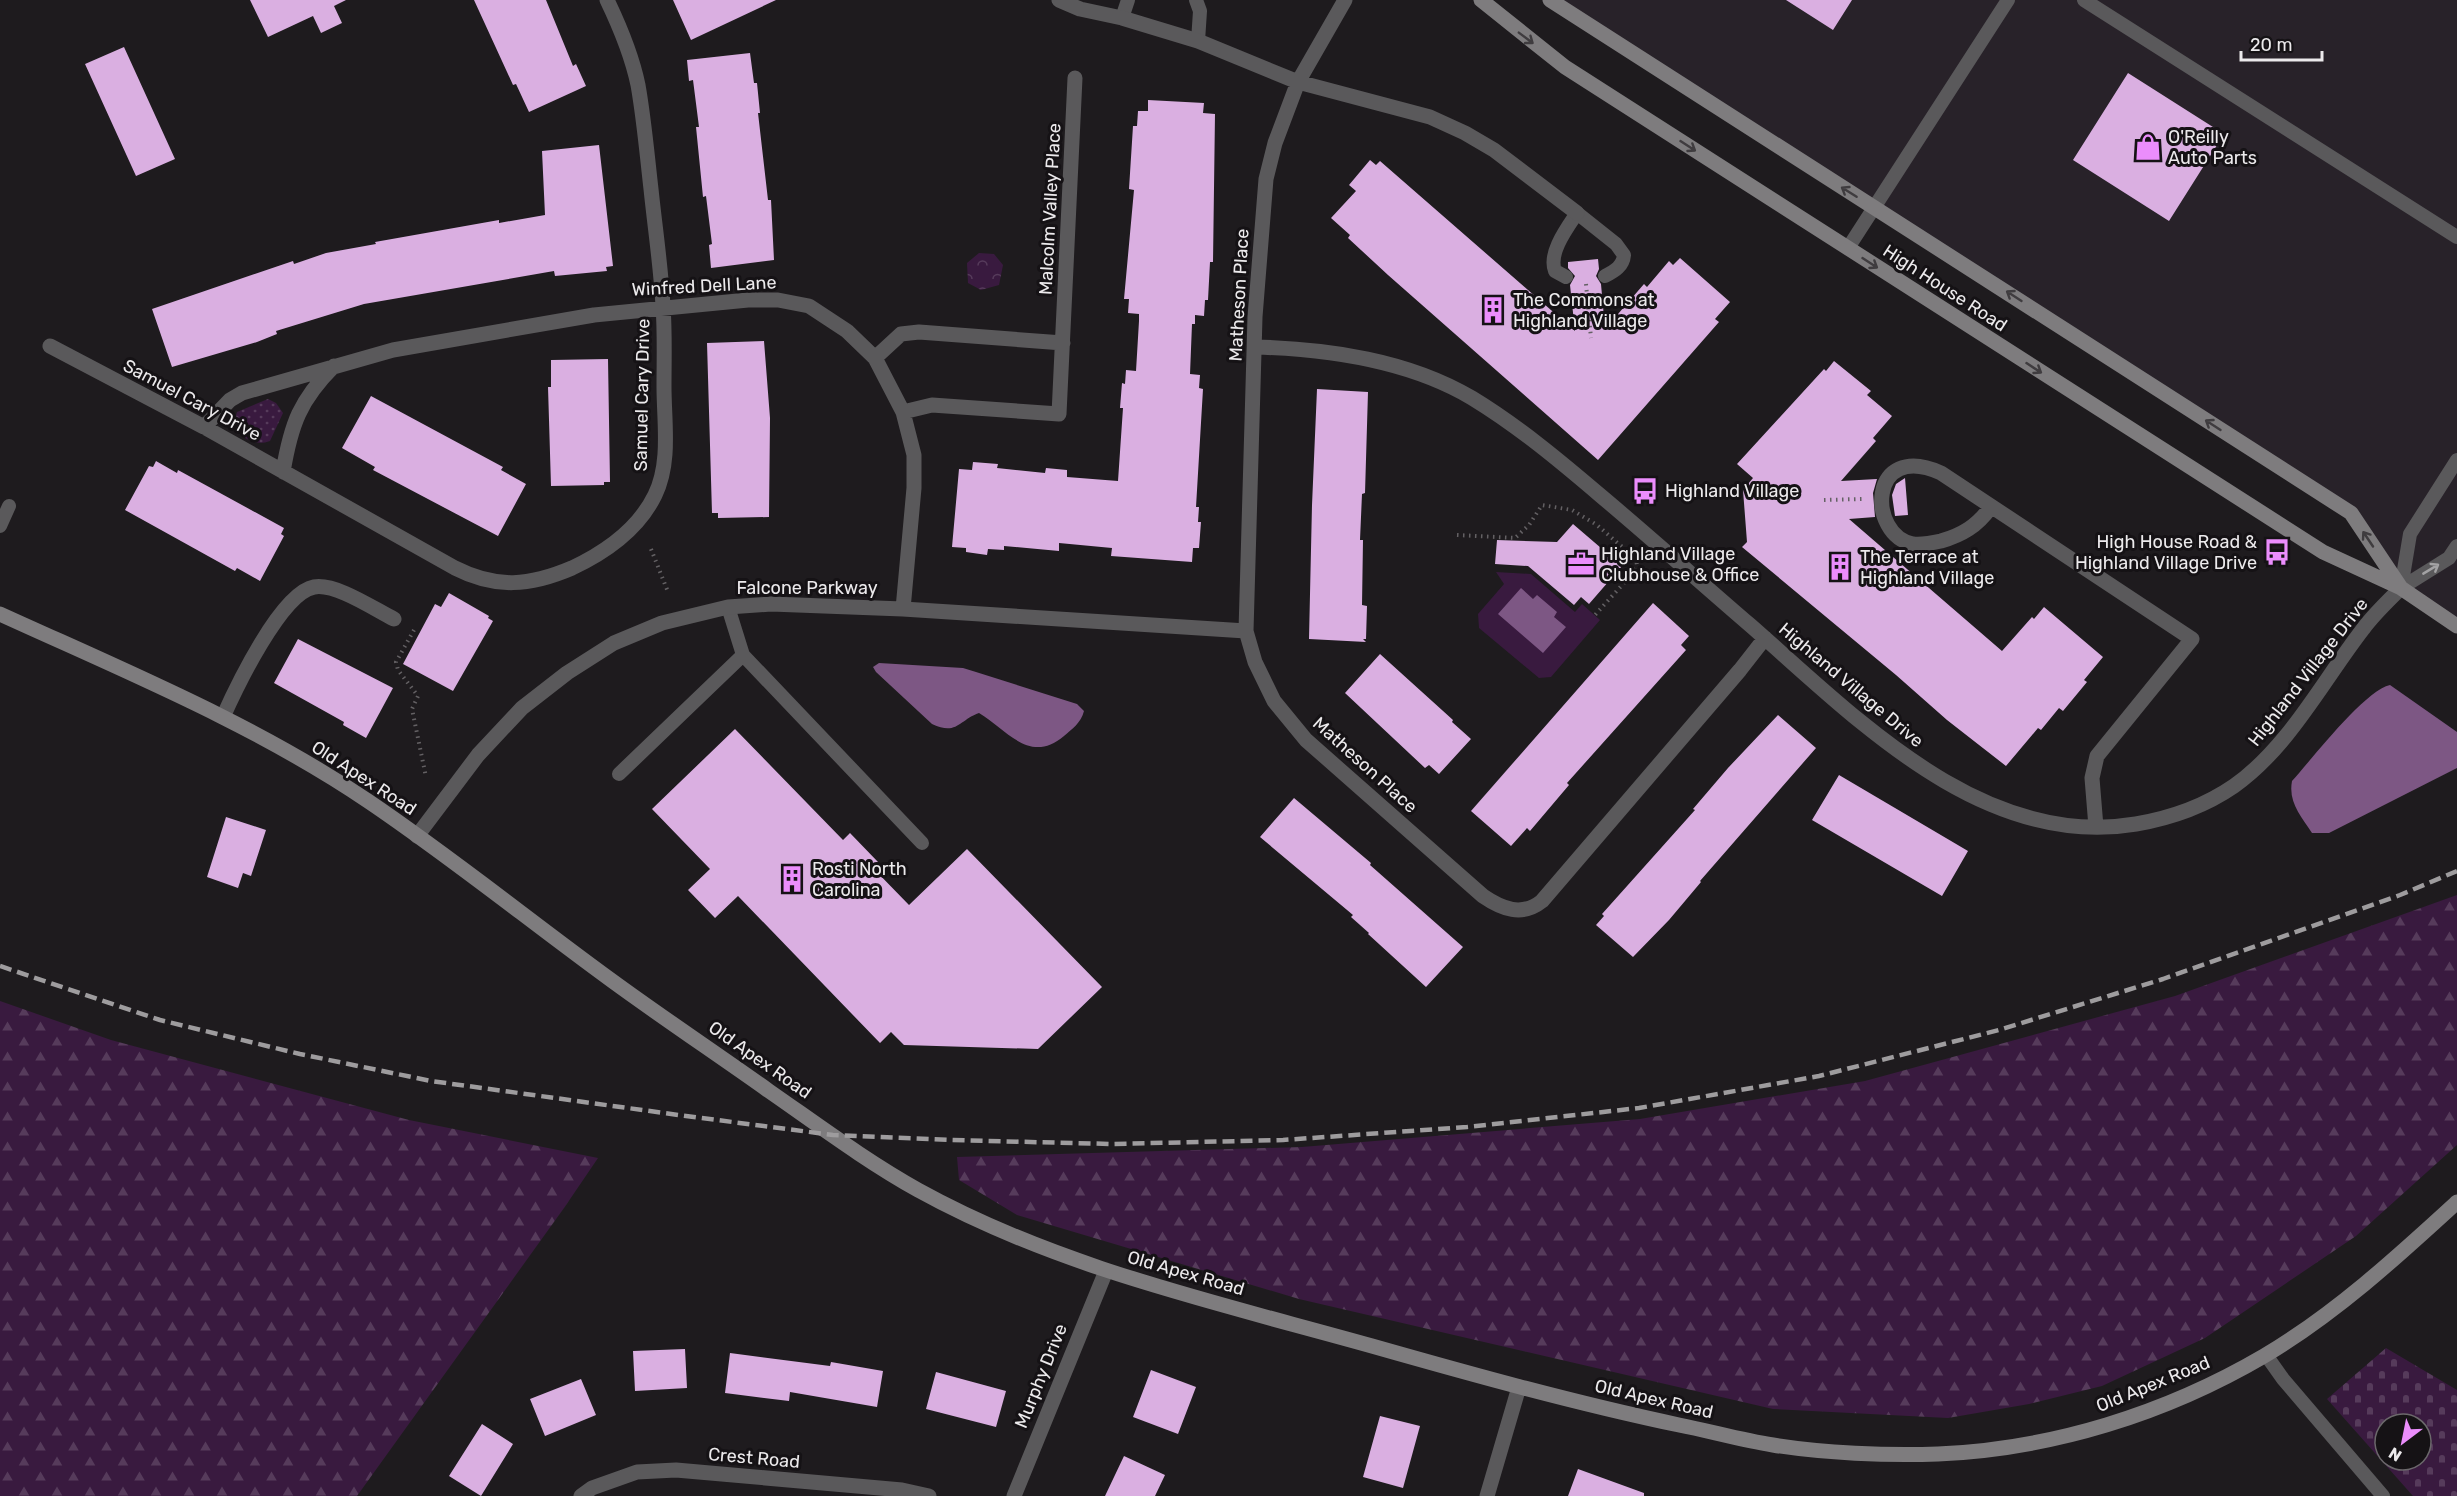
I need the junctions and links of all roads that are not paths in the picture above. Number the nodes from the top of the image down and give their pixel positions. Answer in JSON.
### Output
{"nodes":[{"id":1,"x":607,"y":0,"type":"edge"},
{"id":2,"x":1059,"y":0,"type":"edge"},
{"id":3,"x":1128,"y":0,"type":"edge"},
{"id":4,"x":1196,"y":0,"type":"edge"},
{"id":5,"x":1346,"y":0,"type":"edge"},
{"id":6,"x":1481,"y":0,"type":"edge"},
{"id":7,"x":1550,"y":0,"type":"edge"},
{"id":8,"x":2008,"y":0,"type":"edge"},
{"id":9,"x":2084,"y":0,"type":"edge"},
{"id":10,"x":1122,"y":18,"type":"junction"},
{"id":11,"x":1198,"y":41,"type":"junction"},
{"id":12,"x":1075,"y":78,"type":"dead end"},
{"id":13,"x":1298,"y":82,"type":"junction"},
{"id":14,"x":1875,"y":208,"type":"junction"},
{"id":15,"x":1577,"y":213,"type":"junction"},
{"id":16,"x":2457,"y":237,"type":"edge"},
{"id":17,"x":1848,"y":248,"type":"junction"},
{"id":18,"x":1605,"y":276,"type":"dead end"},
{"id":19,"x":1566,"y":277,"type":"dead end"},
{"id":20,"x":663,"y":307,"type":"junction"},
{"id":21,"x":1063,"y":343,"type":"junction"},
{"id":22,"x":50,"y":346,"type":"dead end"},
{"id":23,"x":1256,"y":347,"type":"junction"},
{"id":24,"x":875,"y":358,"type":"junction"},
{"id":25,"x":334,"y":366,"type":"junction"},
{"id":26,"x":903,"y":412,"type":"junction"},
{"id":27,"x":204,"y":428,"type":"junction"},
{"id":28,"x":2457,"y":460,"type":"edge"},
{"id":29,"x":283,"y":472,"type":"junction"},
{"id":30,"x":9,"y":506,"type":"dead end"},
{"id":31,"x":1990,"y":508,"type":"junction"},
{"id":32,"x":0,"y":526,"type":"edge"},
{"id":33,"x":2457,"y":546,"type":"edge"},
{"id":34,"x":2401,"y":588,"type":"junction"},
{"id":35,"x":728,"y":607,"type":"junction"},
{"id":36,"x":903,"y":609,"type":"junction"},
{"id":37,"x":0,"y":614,"type":"edge"},
{"id":38,"x":394,"y":619,"type":"road end"},
{"id":39,"x":2457,"y":626,"type":"edge"},
{"id":40,"x":1246,"y":631,"type":"junction"},
{"id":41,"x":1765,"y":638,"type":"junction"},
{"id":42,"x":742,"y":655,"type":"junction"},
{"id":43,"x":223,"y":717,"type":"junction"},
{"id":44,"x":619,"y":774,"type":"dead end"},
{"id":45,"x":2096,"y":827,"type":"junction"},
{"id":46,"x":417,"y":836,"type":"junction"},
{"id":47,"x":922,"y":843,"type":"dead end"},
{"id":48,"x":2457,"y":1202,"type":"edge"},
{"id":49,"x":1106,"y":1271,"type":"junction"},
{"id":50,"x":2266,"y":1355,"type":"junction"},
{"id":51,"x":1519,"y":1387,"type":"junction"},
{"id":52,"x":580,"y":1496,"type":"edge"},
{"id":53,"x":929,"y":1496,"type":"edge"},
{"id":54,"x":1014,"y":1496,"type":"edge"},
{"id":55,"x":1487,"y":1496,"type":"edge"},
{"id":56,"x":2383,"y":1496,"type":"edge"}],
"edges":[{"from":1,"to":20,"type":"street","name":"Samuel Cary Drive"},
{"from":2,"to":10,"type":"street"},
{"from":3,"to":10,"type":"lane"},
{"from":4,"to":11,"type":"lane"},
{"from":5,"to":13,"type":"street","name":"Matheson Place"},
{"from":6,"to":17,"type":"street","name":"High House Road","one_way":true},
{"from":14,"to":7,"type":"street","name":"High House Road","one_way":true},
{"from":8,"to":14,"type":"lane"},
{"from":9,"to":16,"type":"lane"},
{"from":10,"to":11,"type":"street"},
{"from":11,"to":13,"type":"street"},
{"from":12,"to":21,"type":"street","name":"Malcolm Valley Place"},
{"from":13,"to":15,"type":"street"},
{"from":13,"to":23,"type":"street","name":"Matheson Place"},
{"from":14,"to":17,"type":"lane"},
{"from":34,"to":14,"type":"street","name":"High House Road","one_way":true},
{"from":15,"to":18,"type":"lane"},
{"from":15,"to":19,"type":"lane"},
{"from":17,"to":34,"type":"street","name":"High House Road","one_way":true},
{"from":20,"to":24,"type":"street","name":"Winfred Dell Lane"},
{"from":20,"to":25,"type":"street","name":"Winfred Dell Lane"},
{"from":20,"to":29,"type":"street","name":"Samuel Cary Drive"},
{"from":21,"to":24,"type":"street"},
{"from":21,"to":26,"type":"street","name":"Malcolm Valley Place"},
{"from":22,"to":27,"type":"street","name":"Samuel Cary Drive"},
{"from":23,"to":40,"type":"street","name":"Matheson Place"},
{"from":23,"to":41,"type":"street","name":"Highland Village Drive"},
{"from":24,"to":26,"type":"street","name":"Winfred Dell Lane"},
{"from":25,"to":27,"type":"street","name":"Winfred Dell Lane"},
{"from":25,"to":29,"type":"street"},
{"from":26,"to":36,"type":"street","name":"Winfred Dell Lane"},
{"from":27,"to":29,"type":"street","name":"Samuel Cary Drive"},
{"from":28,"to":34,"type":"lane"},
{"from":30,"to":32,"type":"lane"},
{"from":31,"to":31,"type":"street"},
{"from":31,"to":45,"type":"street"},
{"from":34,"to":33,"type":"lane","one_way":true},
{"from":34,"to":39,"type":"street","name":"High House Road"},
{"from":34,"to":45,"type":"street","name":"Highland Village Drive"},
{"from":35,"to":36,"type":"street","name":"Falcone Parkway"},
{"from":35,"to":42,"type":"lane"},
{"from":35,"to":46,"type":"street","name":"Falcone Parkway"},
{"from":36,"to":40,"type":"street","name":"Falcone Parkway"},
{"from":37,"to":43,"type":"street","name":"Old Apex Road"},
{"from":38,"to":43,"type":"street"},
{"from":40,"to":41,"type":"street","name":"Matheson Place"},
{"from":41,"to":45,"type":"street","name":"Highland Village Drive"},
{"from":42,"to":44,"type":"lane"},
{"from":42,"to":47,"type":"lane"},
{"from":43,"to":46,"type":"street","name":"Old Apex Road"},
{"from":46,"to":49,"type":"street","name":"Old Apex Road"},
{"from":48,"to":50,"type":"street","name":"Old Apex Road"},
{"from":49,"to":51,"type":"street","name":"Old Apex Road"},
{"from":49,"to":54,"type":"street","name":"Murphy Drive"},
{"from":50,"to":51,"type":"street","name":"Old Apex Road"},
{"from":50,"to":56,"type":"lane"},
{"from":51,"to":55,"type":"street"},
{"from":52,"to":53,"type":"street","name":"Crest Road"}]}
